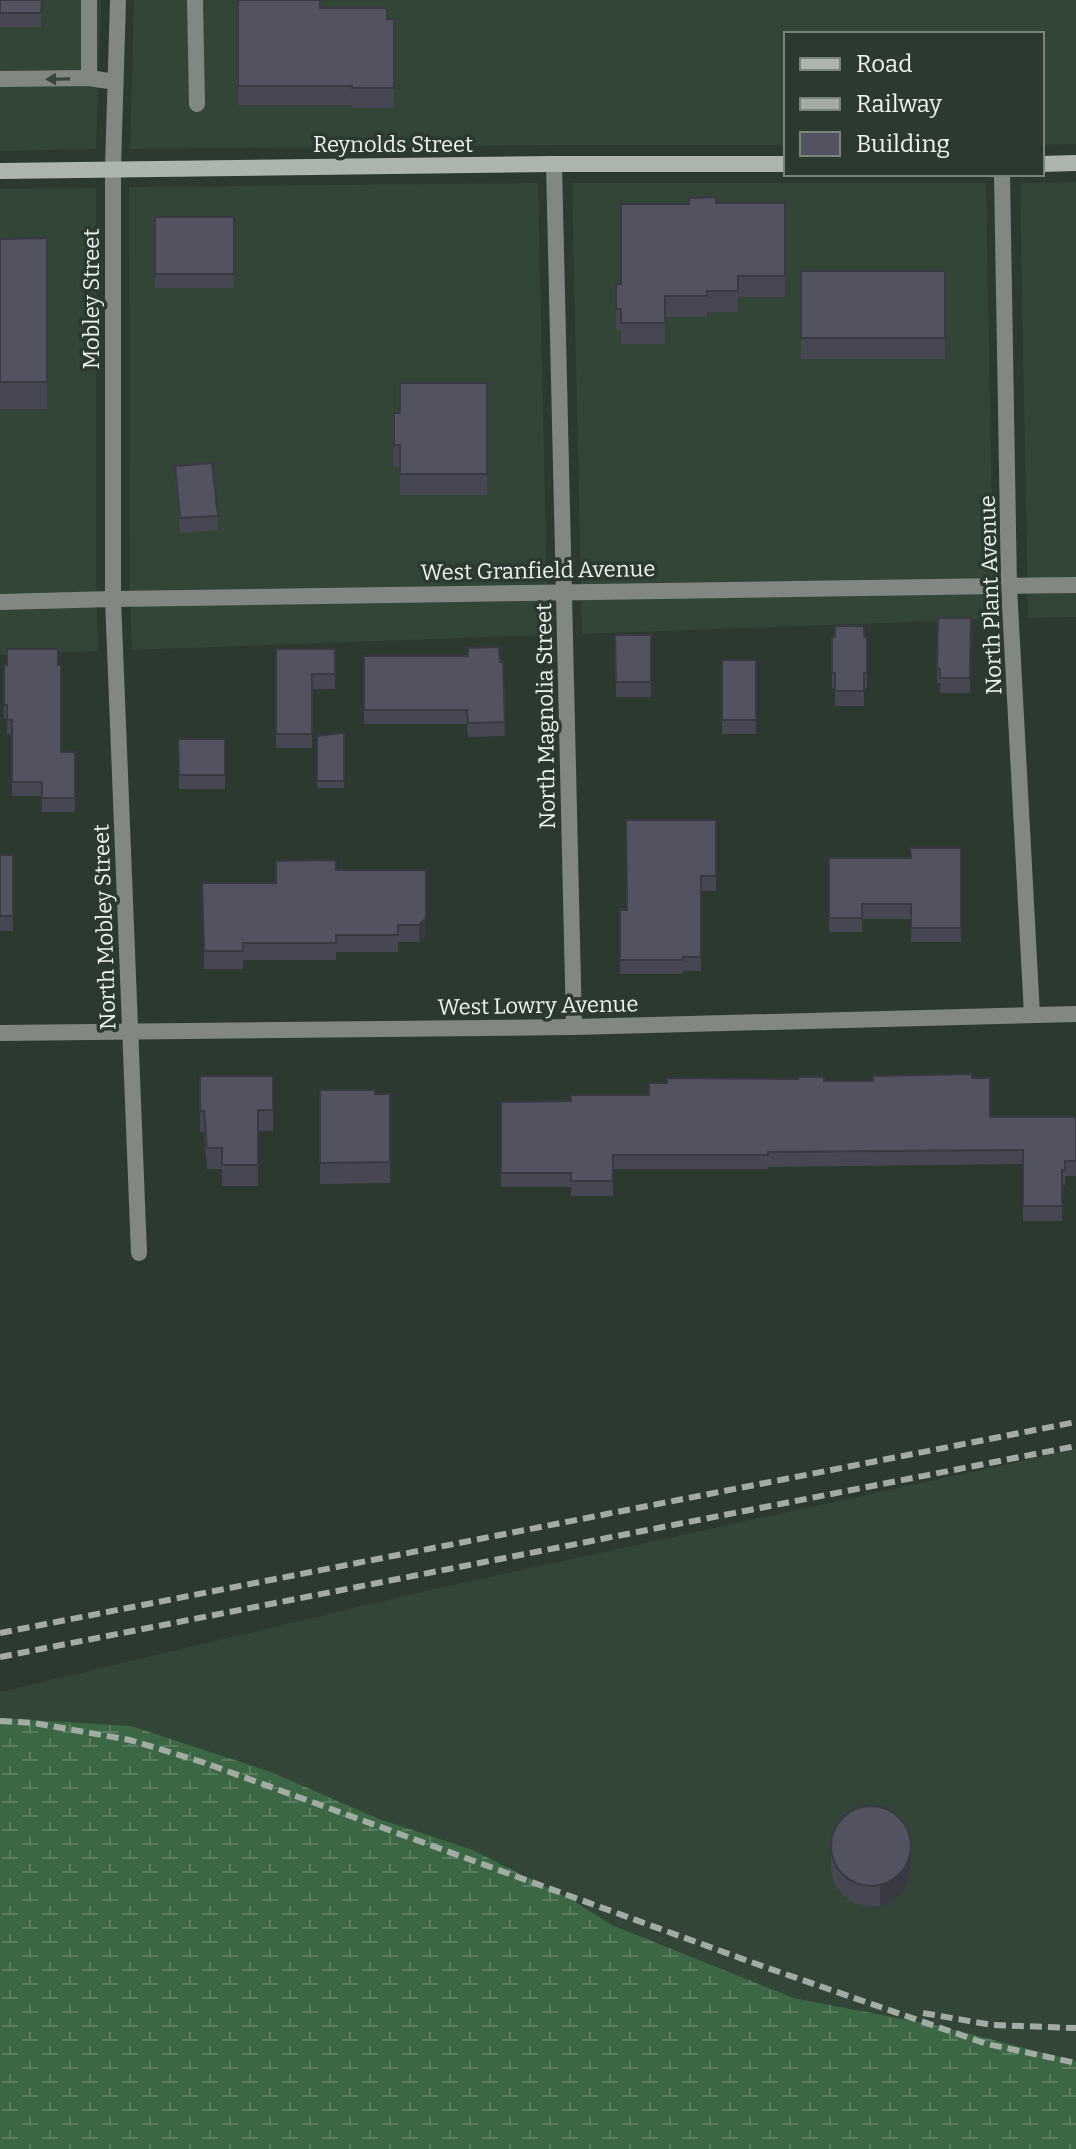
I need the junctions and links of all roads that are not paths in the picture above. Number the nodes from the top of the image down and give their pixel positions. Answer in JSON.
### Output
{"nodes":[{"id":1,"x":89,"y":0,"type":"edge"},
{"id":2,"x":118,"y":0,"type":"edge"},
{"id":3,"x":195,"y":0,"type":"edge"},
{"id":4,"x":89,"y":78,"type":"junction"},
{"id":5,"x":0,"y":79,"type":"edge"},
{"id":6,"x":115,"y":82,"type":"junction"},
{"id":7,"x":197,"y":104,"type":"dead end"},
{"id":8,"x":1076,"y":163,"type":"edge"},
{"id":9,"x":554,"y":164,"type":"junction"},
{"id":10,"x":784,"y":164,"type":"edge"},
{"id":11,"x":1044,"y":164,"type":"edge"},
{"id":12,"x":113,"y":168,"type":"junction"},
{"id":13,"x":0,"y":171,"type":"edge"},
{"id":14,"x":1002,"y":176,"type":"edge"},
{"id":15,"x":1076,"y":585,"type":"edge"},
{"id":16,"x":1009,"y":587,"type":"junction"},
{"id":17,"x":564,"y":592,"type":"junction"},
{"id":18,"x":113,"y":599,"type":"junction"},
{"id":19,"x":0,"y":602,"type":"edge"},
{"id":20,"x":1076,"y":1014,"type":"edge"},
{"id":21,"x":1032,"y":1015,"type":"junction"},
{"id":22,"x":574,"y":1027,"type":"junction"},
{"id":23,"x":130,"y":1031,"type":"junction"},
{"id":24,"x":0,"y":1033,"type":"edge"},
{"id":25,"x":139,"y":1253,"type":"dead end"}],
"edges":[{"from":1,"to":4,"type":"street"},
{"from":2,"to":6,"type":"street","name":"Mobley Street"},
{"from":3,"to":7,"type":"street"},
{"from":4,"to":5,"type":"street","one_way":true},
{"from":4,"to":6,"type":"street"},
{"from":6,"to":12,"type":"street","name":"Mobley Street"},
{"from":8,"to":11,"type":"main road"},
{"from":9,"to":10,"type":"main road","name":"Reynolds Street"},
{"from":9,"to":12,"type":"main road","name":"Reynolds Street"},
{"from":9,"to":17,"type":"street","name":"North Magnolia Street"},
{"from":12,"to":13,"type":"main road","name":"Reynolds Street"},
{"from":12,"to":18,"type":"street","name":"Mobley Street"},
{"from":14,"to":16,"type":"street","name":"North Plant Avenue"},
{"from":15,"to":16,"type":"street","name":"West Granfield Avenue"},
{"from":16,"to":17,"type":"street","name":"West Granfield Avenue"},
{"from":16,"to":21,"type":"street","name":"North Plant Avenue"},
{"from":17,"to":18,"type":"street","name":"West Granfield Avenue"},
{"from":17,"to":22,"type":"street","name":"North Magnolia Street"},
{"from":18,"to":19,"type":"street","name":"West Granfield Avenue"},
{"from":18,"to":23,"type":"street","name":"North Mobley Street"},
{"from":20,"to":21,"type":"street","name":"West Lowry Avenue"},
{"from":21,"to":22,"type":"street","name":"West Lowry Avenue"},
{"from":22,"to":23,"type":"street","name":"West Lowry Avenue"},
{"from":23,"to":24,"type":"street","name":"West Lowry Avenue"},
{"from":23,"to":25,"type":"street","name":"North Mobley Street"}]}
